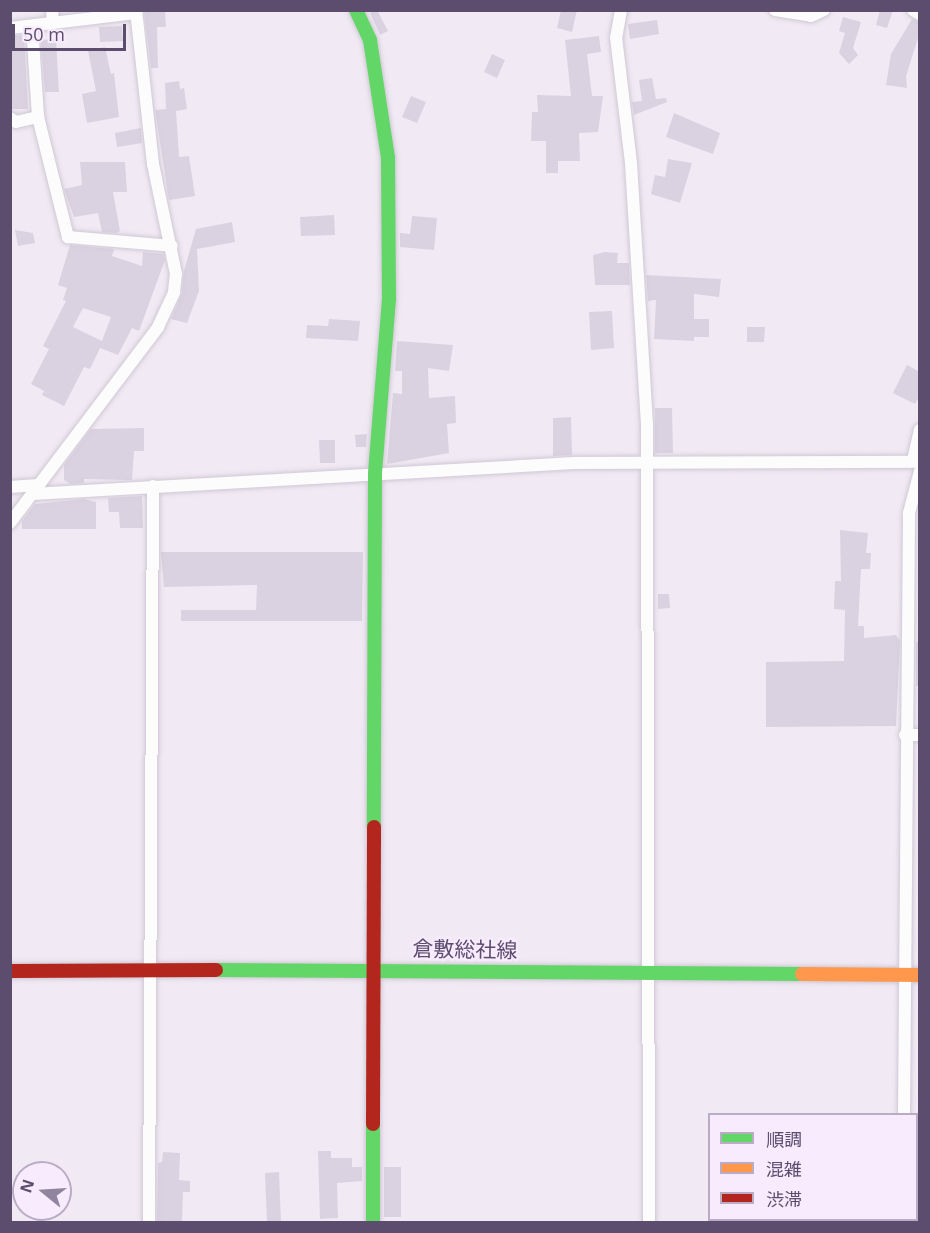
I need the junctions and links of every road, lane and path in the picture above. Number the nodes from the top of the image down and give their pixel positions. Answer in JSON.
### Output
{"nodes":[{"id":1,"x":356,"y":10,"type":"edge"},
{"id":2,"x":621,"y":10,"type":"edge"},
{"id":3,"x":775,"y":10,"type":"edge"},
{"id":4,"x":824,"y":10,"type":"edge"},
{"id":5,"x":913,"y":10,"type":"edge"},
{"id":6,"x":136,"y":12,"type":"edge"},
{"id":7,"x":920,"y":14,"type":"edge"},
{"id":8,"x":52,"y":17,"type":"edge"},
{"id":9,"x":32,"y":26,"type":"junction"},
{"id":10,"x":10,"y":28,"type":"edge"},
{"id":11,"x":38,"y":117,"type":"junction"},
{"id":12,"x":10,"y":118,"type":"edge"},
{"id":13,"x":172,"y":246,"type":"junction"},
{"id":14,"x":920,"y":430,"type":"edge"},
{"id":15,"x":647,"y":463,"type":"junction"},
{"id":16,"x":917,"y":464,"type":"edge"},
{"id":17,"x":375,"y":474,"type":"junction"},
{"id":18,"x":153,"y":486,"type":"junction"},
{"id":19,"x":10,"y":487,"type":"edge"},
{"id":20,"x":35,"y":489,"type":"junction"},
{"id":21,"x":10,"y":523,"type":"edge"},
{"id":22,"x":905,"y":735,"type":"junction"},
{"id":23,"x":920,"y":735,"type":"edge"},
{"id":24,"x":374,"y":969,"type":"junction"},
{"id":25,"x":150,"y":970,"type":"junction"},
{"id":26,"x":10,"y":971,"type":"edge"},
{"id":27,"x":649,"y":972,"type":"junction"},
{"id":28,"x":904,"y":974,"type":"junction"},
{"id":29,"x":920,"y":975,"type":"edge"},
{"id":30,"x":903,"y":1113,"type":"edge"},
{"id":31,"x":148,"y":1222,"type":"edge"},
{"id":32,"x":373,"y":1222,"type":"edge"},
{"id":33,"x":649,"y":1222,"type":"edge"}],
"edges":[{"from":1,"to":17,"type":"street"},
{"from":2,"to":15,"type":"street"},
{"from":3,"to":4,"type":"street"},
{"from":5,"to":7,"type":"street"},
{"from":6,"to":8,"type":"street"},
{"from":6,"to":13,"type":"street"},
{"from":8,"to":9,"type":"street"},
{"from":9,"to":10,"type":"street"},
{"from":9,"to":11,"type":"street"},
{"from":11,"to":12,"type":"street"},
{"from":11,"to":13,"type":"street"},
{"from":13,"to":20,"type":"street"},
{"from":14,"to":16,"type":"street"},
{"from":15,"to":16,"type":"street"},
{"from":15,"to":17,"type":"street"},
{"from":15,"to":27,"type":"street"},
{"from":16,"to":22,"type":"street"},
{"from":17,"to":18,"type":"street"},
{"from":17,"to":24,"type":"street"},
{"from":18,"to":20,"type":"street"},
{"from":18,"to":25,"type":"street"},
{"from":19,"to":20,"type":"street"},
{"from":20,"to":21,"type":"street"},
{"from":22,"to":23,"type":"street"},
{"from":22,"to":28,"type":"street"},
{"from":24,"to":25,"type":"street","name":"倉敷総社線"},
{"from":24,"to":27,"type":"street","name":"倉敷総社線"},
{"from":24,"to":32,"type":"street"},
{"from":25,"to":26,"type":"street","name":"倉敷総社線"},
{"from":25,"to":31,"type":"street"},
{"from":27,"to":28,"type":"street","name":"倉敷総社線"},
{"from":27,"to":33,"type":"street"},
{"from":28,"to":29,"type":"street","name":"倉敷総社線"},
{"from":28,"to":30,"type":"street"}]}
